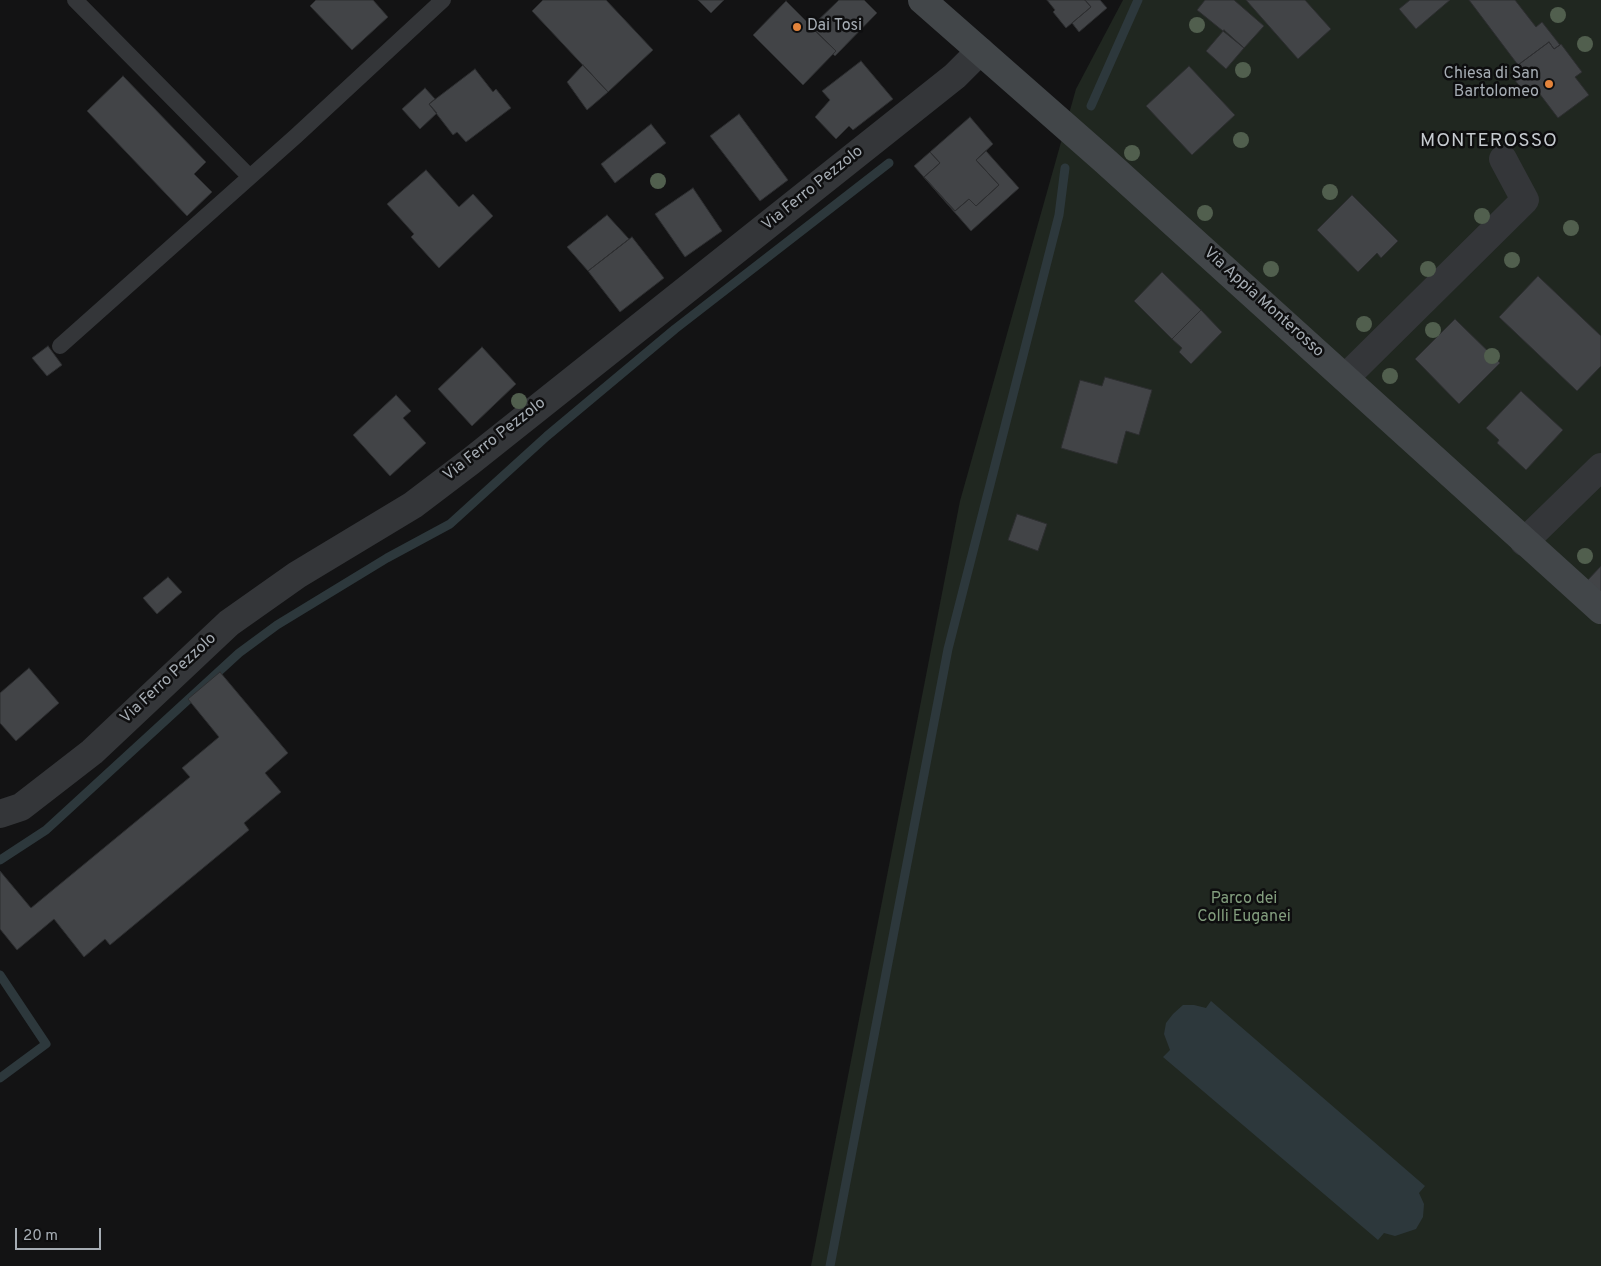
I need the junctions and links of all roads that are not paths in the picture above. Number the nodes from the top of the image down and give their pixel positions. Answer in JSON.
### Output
{"nodes":[{"id":1,"x":76,"y":0,"type":"edge"},
{"id":2,"x":443,"y":0,"type":"edge"},
{"id":3,"x":922,"y":0,"type":"edge"},
{"id":4,"x":980,"y":51,"type":"junction"},
{"id":5,"x":1503,"y":159,"type":"dead end"},
{"id":6,"x":250,"y":177,"type":"junction"},
{"id":7,"x":60,"y":346,"type":"dead end"},
{"id":8,"x":1345,"y":378,"type":"junction"},
{"id":9,"x":1601,"y":467,"type":"edge"},
{"id":10,"x":1524,"y":542,"type":"junction"},
{"id":11,"x":1601,"y":610,"type":"edge"},
{"id":12,"x":0,"y":814,"type":"edge"}],
"edges":[{"from":1,"to":6,"type":"lane"},
{"from":2,"to":6,"type":"lane"},
{"from":3,"to":4,"type":"main road","name":"Via Appia Monterosso"},
{"from":4,"to":8,"type":"main road","name":"Via Appia Monterosso"},
{"from":4,"to":12,"type":"street","name":"Via Ferro Pezzolo"},
{"from":5,"to":8,"type":"street"},
{"from":6,"to":7,"type":"lane"},
{"from":8,"to":10,"type":"main road","name":"Via Appia Monterosso"},
{"from":9,"to":10,"type":"street"},
{"from":10,"to":11,"type":"main road","name":"Via Appia Monterosso"}]}
